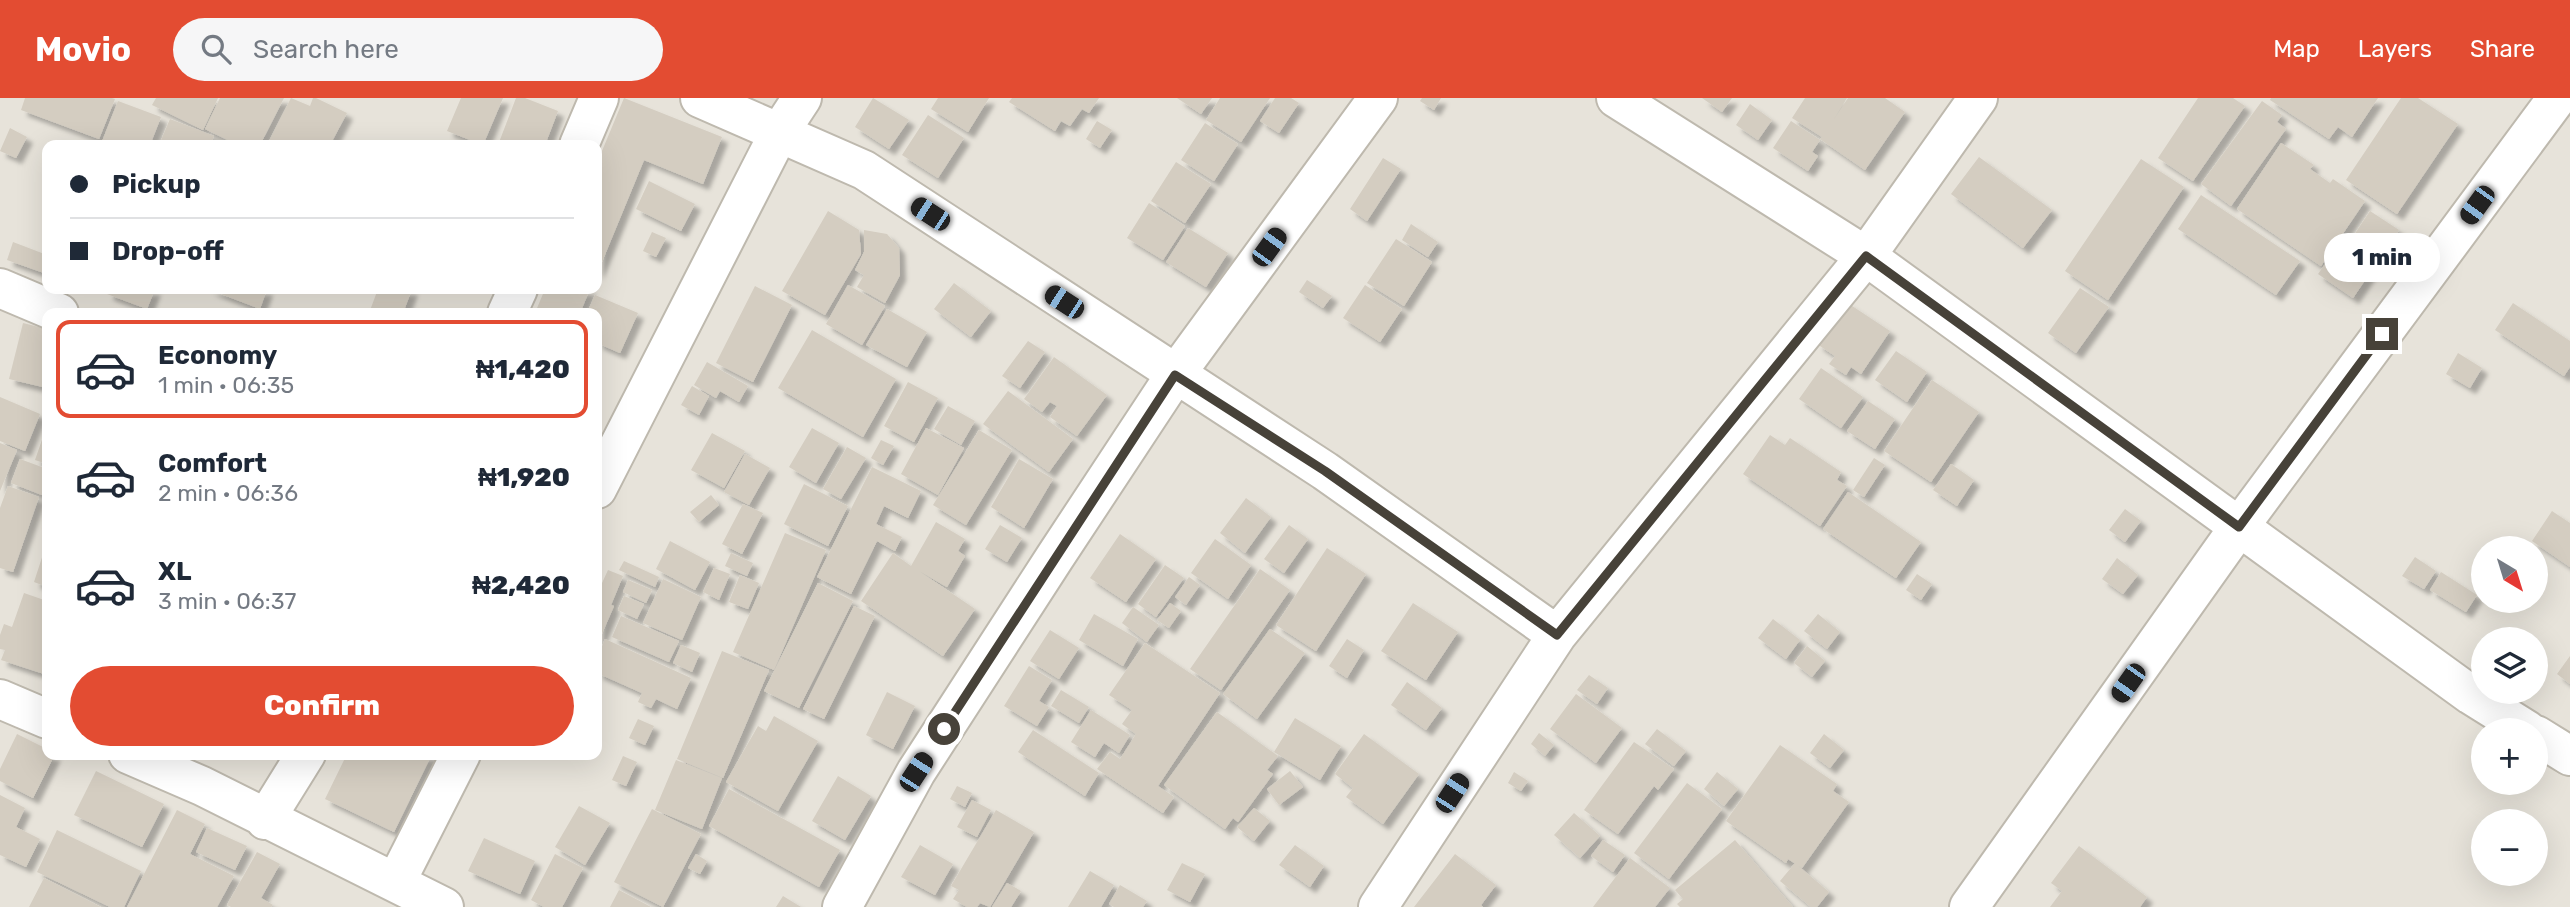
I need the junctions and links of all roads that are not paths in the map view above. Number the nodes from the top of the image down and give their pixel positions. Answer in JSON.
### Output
{"nodes":[{"id":1,"x":599,"y":98,"type":"edge"},
{"id":2,"x":700,"y":98,"type":"edge"},
{"id":3,"x":802,"y":98,"type":"edge"},
{"id":4,"x":1378,"y":98,"type":"edge"},
{"id":5,"x":1616,"y":98,"type":"edge"},
{"id":6,"x":1978,"y":98,"type":"edge"},
{"id":7,"x":2557,"y":98,"type":"edge"},
{"id":8,"x":779,"y":132,"type":"junction"},
{"id":9,"x":581,"y":140,"type":"edge"},
{"id":10,"x":1866,"y":256,"type":"junction"},
{"id":11,"x":0,"y":288,"type":"edge"},
{"id":12,"x":47,"y":308,"type":"edge"},
{"id":13,"x":1175,"y":375,"type":"junction"},
{"id":14,"x":602,"y":479,"type":"edge"},
{"id":15,"x":2239,"y":527,"type":"junction"},
{"id":16,"x":1557,"y":635,"type":"junction"},
{"id":17,"x":0,"y":699,"type":"edge"},
{"id":18,"x":42,"y":717,"type":"edge"},
{"id":19,"x":2508,"y":718,"type":"edge"},
{"id":20,"x":2548,"y":742,"type":"edge"},
{"id":21,"x":2570,"y":756,"type":"edge"},
{"id":22,"x":142,"y":760,"type":"edge"},
{"id":23,"x":302,"y":760,"type":"edge"},
{"id":24,"x":458,"y":760,"type":"edge"},
{"id":25,"x":265,"y":820,"type":"junction"},
{"id":26,"x":396,"y":882,"type":"junction"},
{"id":27,"x":444,"y":907,"type":"edge"},
{"id":28,"x":842,"y":907,"type":"edge"},
{"id":29,"x":1378,"y":907,"type":"edge"},
{"id":30,"x":1969,"y":907,"type":"edge"}],
"edges":[{"from":1,"to":9,"type":"street"},
{"from":2,"to":8,"type":"street"},
{"from":3,"to":8,"type":"street"},
{"from":4,"to":13,"type":"street"},
{"from":5,"to":10,"type":"street"},
{"from":6,"to":10,"type":"street"},
{"from":7,"to":15,"type":"street"},
{"from":8,"to":13,"type":"street"},
{"from":8,"to":14,"type":"street"},
{"from":10,"to":15,"type":"street"},
{"from":10,"to":16,"type":"street"},
{"from":11,"to":12,"type":"street"},
{"from":13,"to":16,"type":"street"},
{"from":13,"to":28,"type":"street"},
{"from":15,"to":19,"type":"street"},
{"from":15,"to":30,"type":"street"},
{"from":16,"to":29,"type":"street"},
{"from":17,"to":18,"type":"street"},
{"from":20,"to":21,"type":"street"},
{"from":22,"to":25,"type":"street"},
{"from":23,"to":25,"type":"street"},
{"from":24,"to":26,"type":"street"},
{"from":25,"to":26,"type":"street"},
{"from":26,"to":27,"type":"street"}]}
